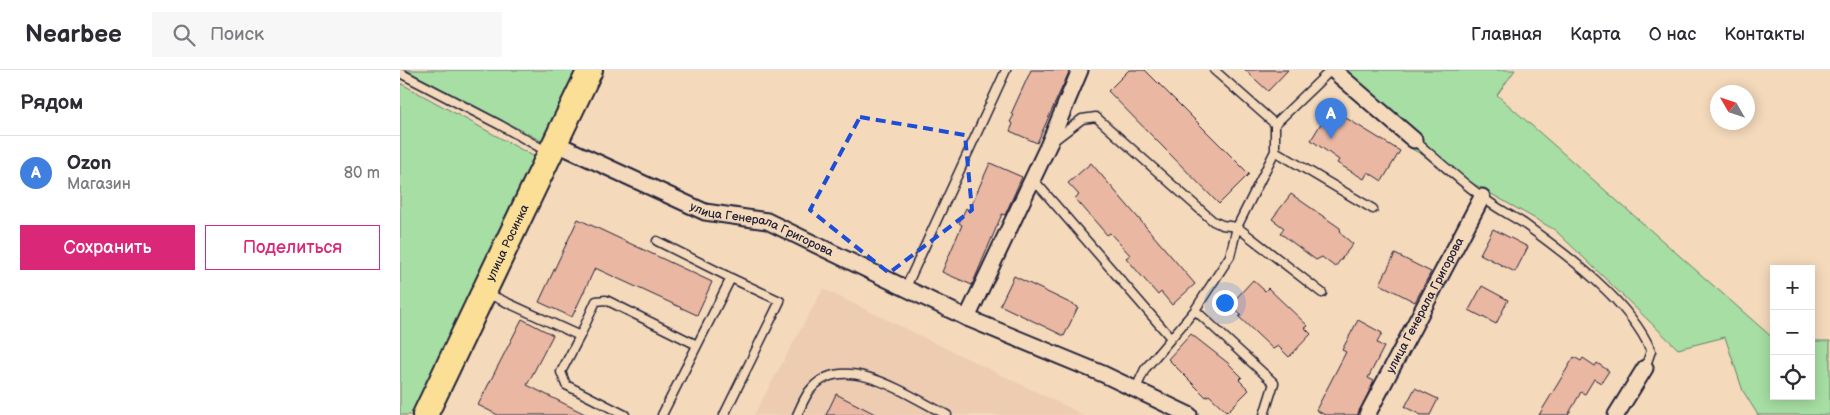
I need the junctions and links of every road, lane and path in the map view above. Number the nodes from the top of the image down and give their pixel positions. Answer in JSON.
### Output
{"nodes":[{"id":1,"x":590,"y":70,"type":"edge"},
{"id":2,"x":1006,"y":70,"type":"edge"},
{"id":3,"x":1080,"y":70,"type":"edge"},
{"id":4,"x":1214,"y":70,"type":"edge"},
{"id":5,"x":1332,"y":70,"type":"edge"},
{"id":6,"x":400,"y":73,"type":"edge"},
{"id":7,"x":1275,"y":124,"type":"junction"},
{"id":8,"x":1414,"y":140,"type":"joint"},
{"id":9,"x":1049,"y":144,"type":"junction"},
{"id":10,"x":552,"y":148,"type":"junction"},
{"id":11,"x":1275,"y":151,"type":"junction"},
{"id":12,"x":1033,"y":179,"type":"junction"},
{"id":13,"x":1482,"y":197,"type":"junction"},
{"id":14,"x":1373,"y":209,"type":"dead end"},
{"id":15,"x":1237,"y":227,"type":"junction"},
{"id":16,"x":657,"y":241,"type":"dead end"},
{"id":17,"x":730,"y":278,"type":"junction"},
{"id":18,"x":906,"y":288,"type":"junction"},
{"id":19,"x":484,"y":292,"type":"junction"},
{"id":20,"x":1322,"y":293,"type":"dead end"},
{"id":21,"x":1195,"y":310,"type":"junction"},
{"id":22,"x":967,"y":318,"type":"junction"},
{"id":23,"x":580,"y":336,"type":"junction"},
{"id":24,"x":1170,"y":338,"type":"junction"},
{"id":25,"x":697,"y":345,"type":"junction"},
{"id":26,"x":1645,"y":368,"type":"joint"},
{"id":27,"x":1135,"y":390,"type":"junction"},
{"id":28,"x":426,"y":415,"type":"edge"},
{"id":29,"x":625,"y":415,"type":"edge"},
{"id":30,"x":662,"y":415,"type":"edge"},
{"id":31,"x":724,"y":415,"type":"edge"},
{"id":32,"x":797,"y":415,"type":"edge"},
{"id":33,"x":947,"y":415,"type":"edge"},
{"id":34,"x":1189,"y":415,"type":"edge"},
{"id":35,"x":1264,"y":415,"type":"edge"},
{"id":36,"x":1367,"y":415,"type":"edge"},
{"id":37,"x":1616,"y":415,"type":"edge"}],
"edges":[{"from":1,"to":10,"type":"main road","name":"улица Росинка"},
{"from":2,"to":18,"type":"lane"},
{"from":3,"to":9,"type":"street"},
{"from":4,"to":7,"type":"lane"},
{"from":5,"to":7,"type":"lane"},
{"from":5,"to":8,"type":"street"},
{"from":6,"to":10,"type":"lane"},
{"from":7,"to":11,"type":"lane"},
{"from":8,"to":13,"type":"lane"},
{"from":9,"to":12,"type":"street"},
{"from":9,"to":15,"type":"lane"},
{"from":10,"to":18,"type":"street","name":"улица Генерала Григорова"},
{"from":10,"to":19,"type":"main road","name":"улица Росинка"},
{"from":11,"to":14,"type":"lane"},
{"from":11,"to":15,"type":"lane"},
{"from":12,"to":22,"type":"street"},
{"from":12,"to":24,"type":"lane"},
{"from":13,"to":26,"type":"lane"},
{"from":13,"to":36,"type":"street","name":"улица Генерала Григорова"},
{"from":15,"to":20,"type":"lane"},
{"from":15,"to":21,"type":"lane"},
{"from":16,"to":17,"type":"lane"},
{"from":17,"to":25,"type":"lane"},
{"from":17,"to":31,"type":"lane"},
{"from":18,"to":22,"type":"street","name":"улица Генерала Григорова"},
{"from":19,"to":23,"type":"lane"},
{"from":19,"to":28,"type":"main road","name":"улица Росинка"},
{"from":21,"to":24,"type":"lane"},
{"from":21,"to":35,"type":"lane"},
{"from":22,"to":27,"type":"street","name":"улица Генерала Григорова"},
{"from":23,"to":25,"type":"lane"},
{"from":23,"to":29,"type":"lane"},
{"from":24,"to":27,"type":"lane"},
{"from":25,"to":30,"type":"lane"},
{"from":26,"to":37,"type":"street"},
{"from":27,"to":34,"type":"street","name":"улица Генерала Григорова"},
{"from":32,"to":33,"type":"lane"}]}
